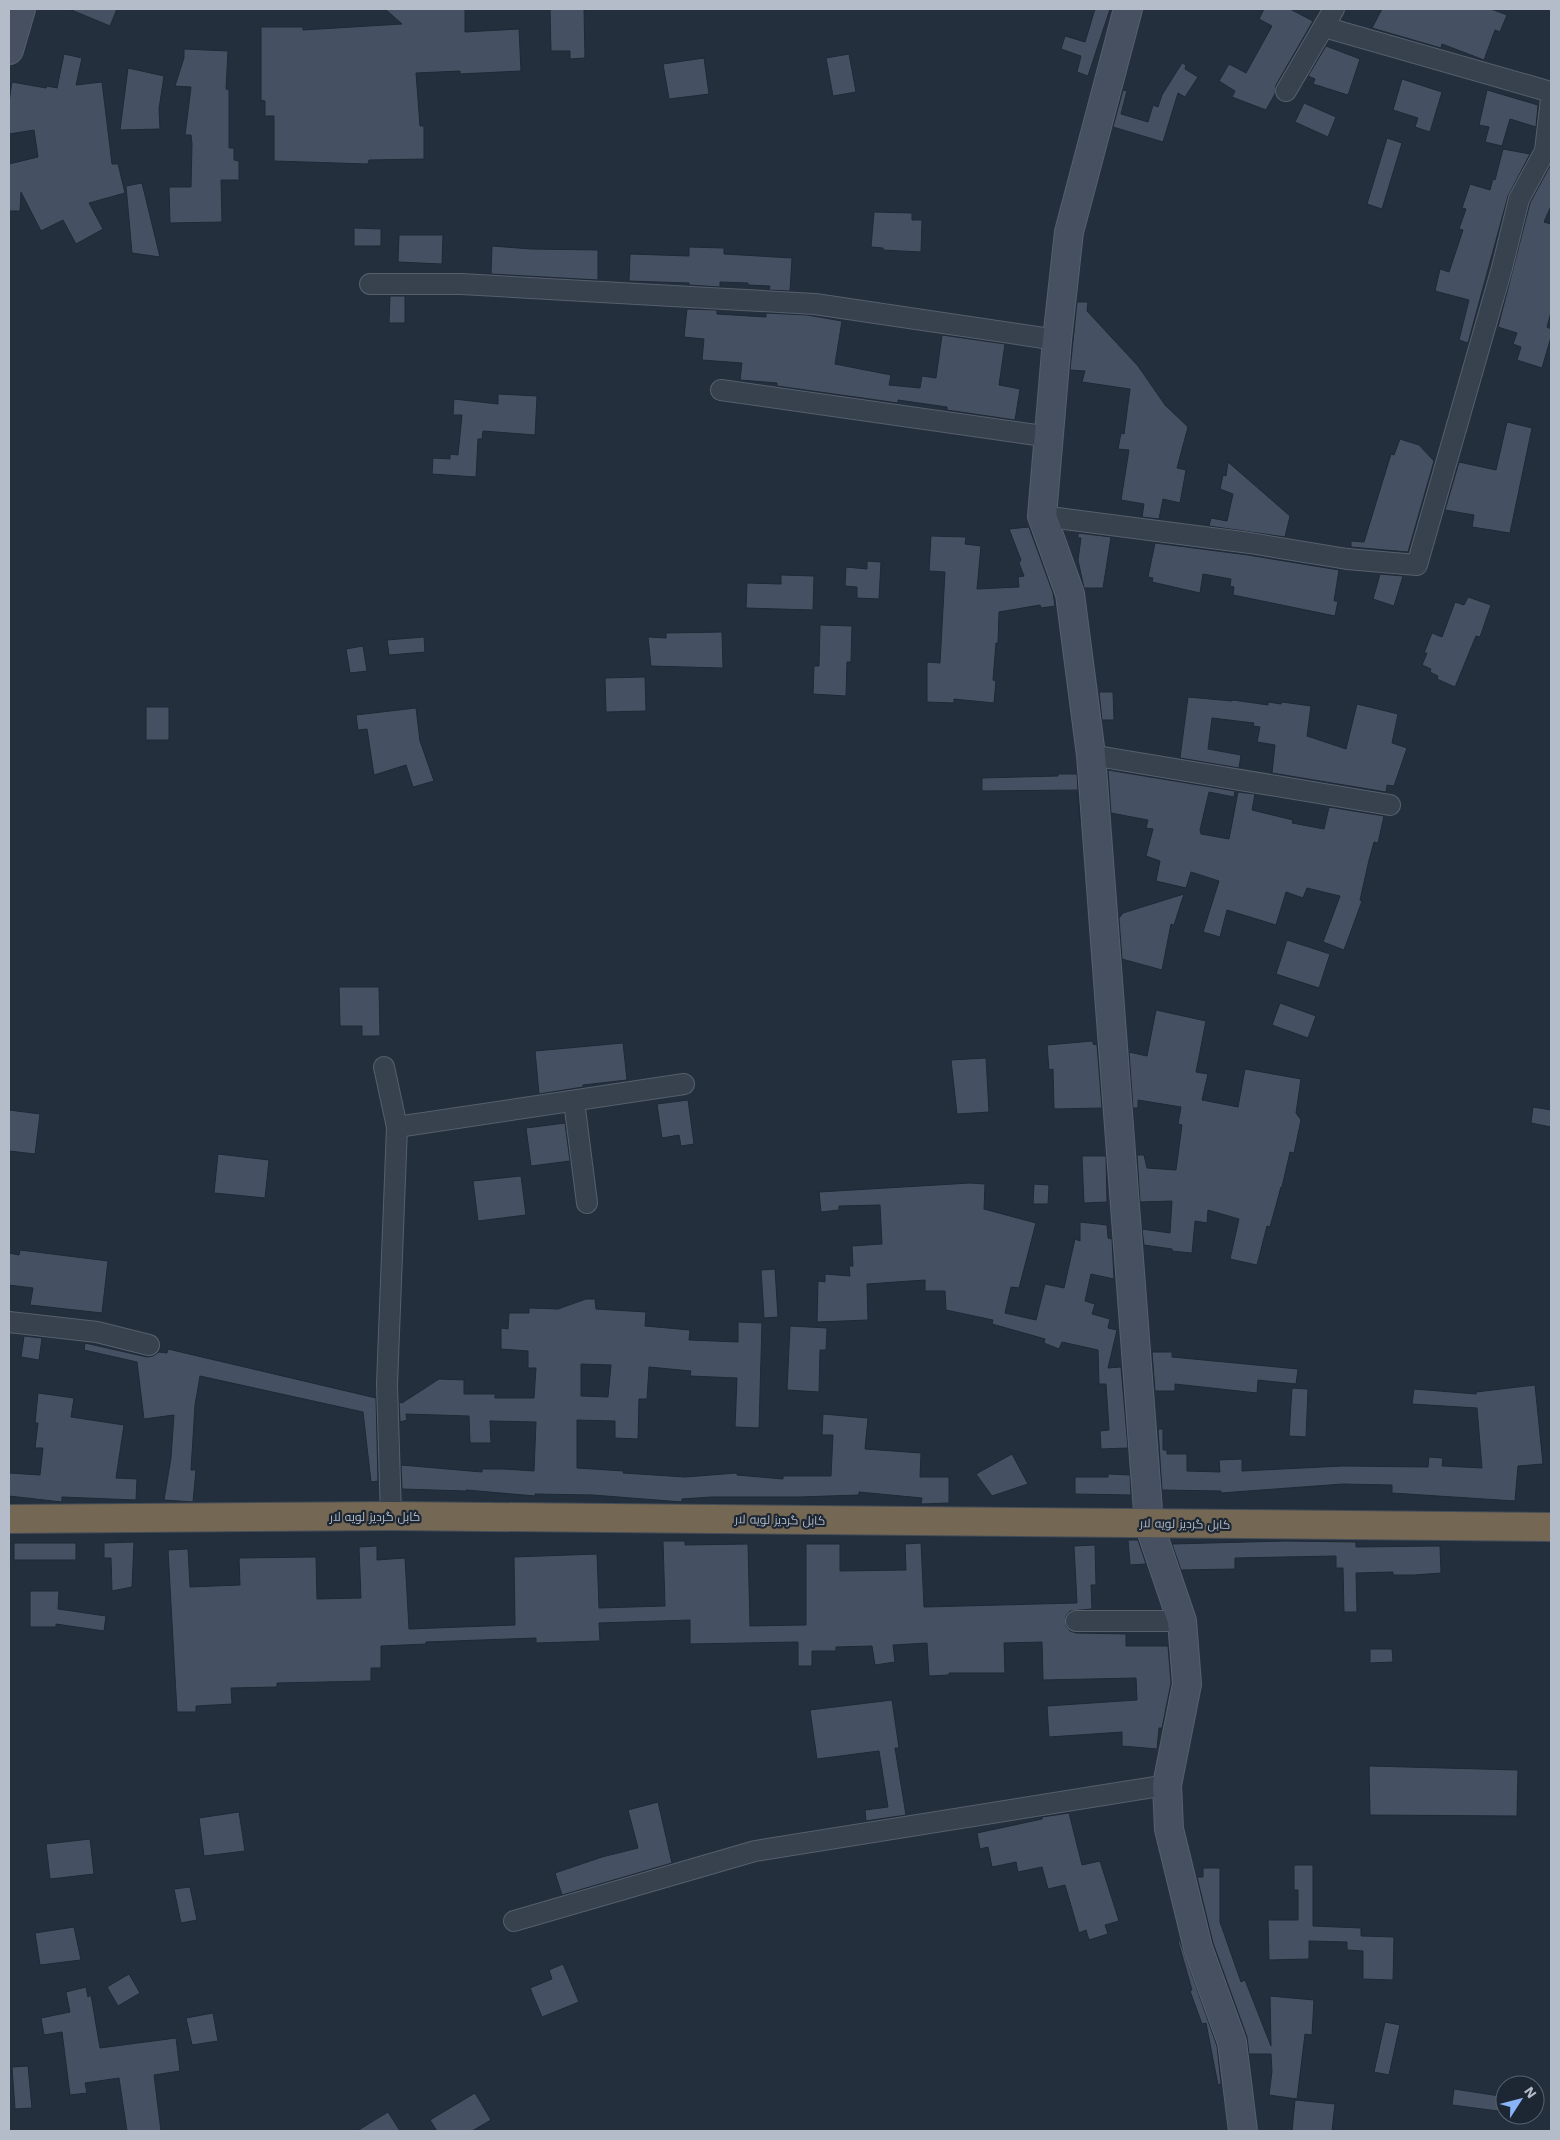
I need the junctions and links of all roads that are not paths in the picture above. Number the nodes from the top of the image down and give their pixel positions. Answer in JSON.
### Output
{"nodes":[{"id":1,"x":1128,"y":9,"type":"edge"},
{"id":2,"x":1334,"y":9,"type":"edge"},
{"id":3,"x":1324,"y":27,"type":"junction"},
{"id":4,"x":1286,"y":91,"type":"dead end"},
{"id":5,"x":1551,"y":92,"type":"edge"},
{"id":6,"x":1551,"y":99,"type":"edge"},
{"id":7,"x":1548,"y":151,"type":"edge"},
{"id":8,"x":370,"y":284,"type":"dead end"},
{"id":9,"x":1057,"y":340,"type":"junction"},
{"id":10,"x":722,"y":390,"type":"dead end"},
{"id":11,"x":1050,"y":437,"type":"junction"},
{"id":12,"x":1042,"y":516,"type":"junction"},
{"id":13,"x":1091,"y":755,"type":"junction"},
{"id":14,"x":1390,"y":805,"type":"dead end"},
{"id":15,"x":384,"y":1067,"type":"dead end"},
{"id":16,"x":684,"y":1084,"type":"dead end"},
{"id":17,"x":574,"y":1101,"type":"junction"},
{"id":18,"x":397,"y":1127,"type":"junction"},
{"id":19,"x":586,"y":1203,"type":"dead end"},
{"id":20,"x":9,"y":1322,"type":"edge"},
{"id":21,"x":149,"y":1345,"type":"dead end"},
{"id":22,"x":391,"y":1516,"type":"junction"},
{"id":23,"x":9,"y":1520,"type":"edge"},
{"id":24,"x":1149,"y":1524,"type":"junction"},
{"id":25,"x":1551,"y":1528,"type":"edge"},
{"id":26,"x":1076,"y":1621,"type":"dead end"},
{"id":27,"x":1182,"y":1621,"type":"junction"},
{"id":28,"x":1167,"y":1785,"type":"junction"},
{"id":29,"x":514,"y":1921,"type":"dead end"},
{"id":30,"x":1243,"y":2131,"type":"edge"}],
"edges":[{"from":1,"to":9,"type":"street"},
{"from":2,"to":3,"type":"street"},
{"from":3,"to":4,"type":"street"},
{"from":3,"to":5,"type":"street"},
{"from":6,"to":7,"type":"street"},
{"from":7,"to":12,"type":"street"},
{"from":8,"to":9,"type":"street"},
{"from":9,"to":11,"type":"street"},
{"from":10,"to":11,"type":"street"},
{"from":11,"to":12,"type":"street"},
{"from":12,"to":13,"type":"street"},
{"from":13,"to":14,"type":"street"},
{"from":13,"to":24,"type":"street"},
{"from":15,"to":18,"type":"street"},
{"from":16,"to":17,"type":"street"},
{"from":17,"to":18,"type":"street"},
{"from":17,"to":19,"type":"street"},
{"from":18,"to":22,"type":"street"},
{"from":20,"to":21,"type":"street"},
{"from":22,"to":23,"type":"highway","name":"کابل گردیز لویه لار"},
{"from":22,"to":24,"type":"highway","name":"کابل گردیز لویه لار"},
{"from":24,"to":25,"type":"highway","name":"کابل گردیز لویه لار"},
{"from":24,"to":27,"type":"street"},
{"from":26,"to":27,"type":"street"},
{"from":27,"to":28,"type":"street"},
{"from":28,"to":29,"type":"street"},
{"from":28,"to":30,"type":"street"}]}
